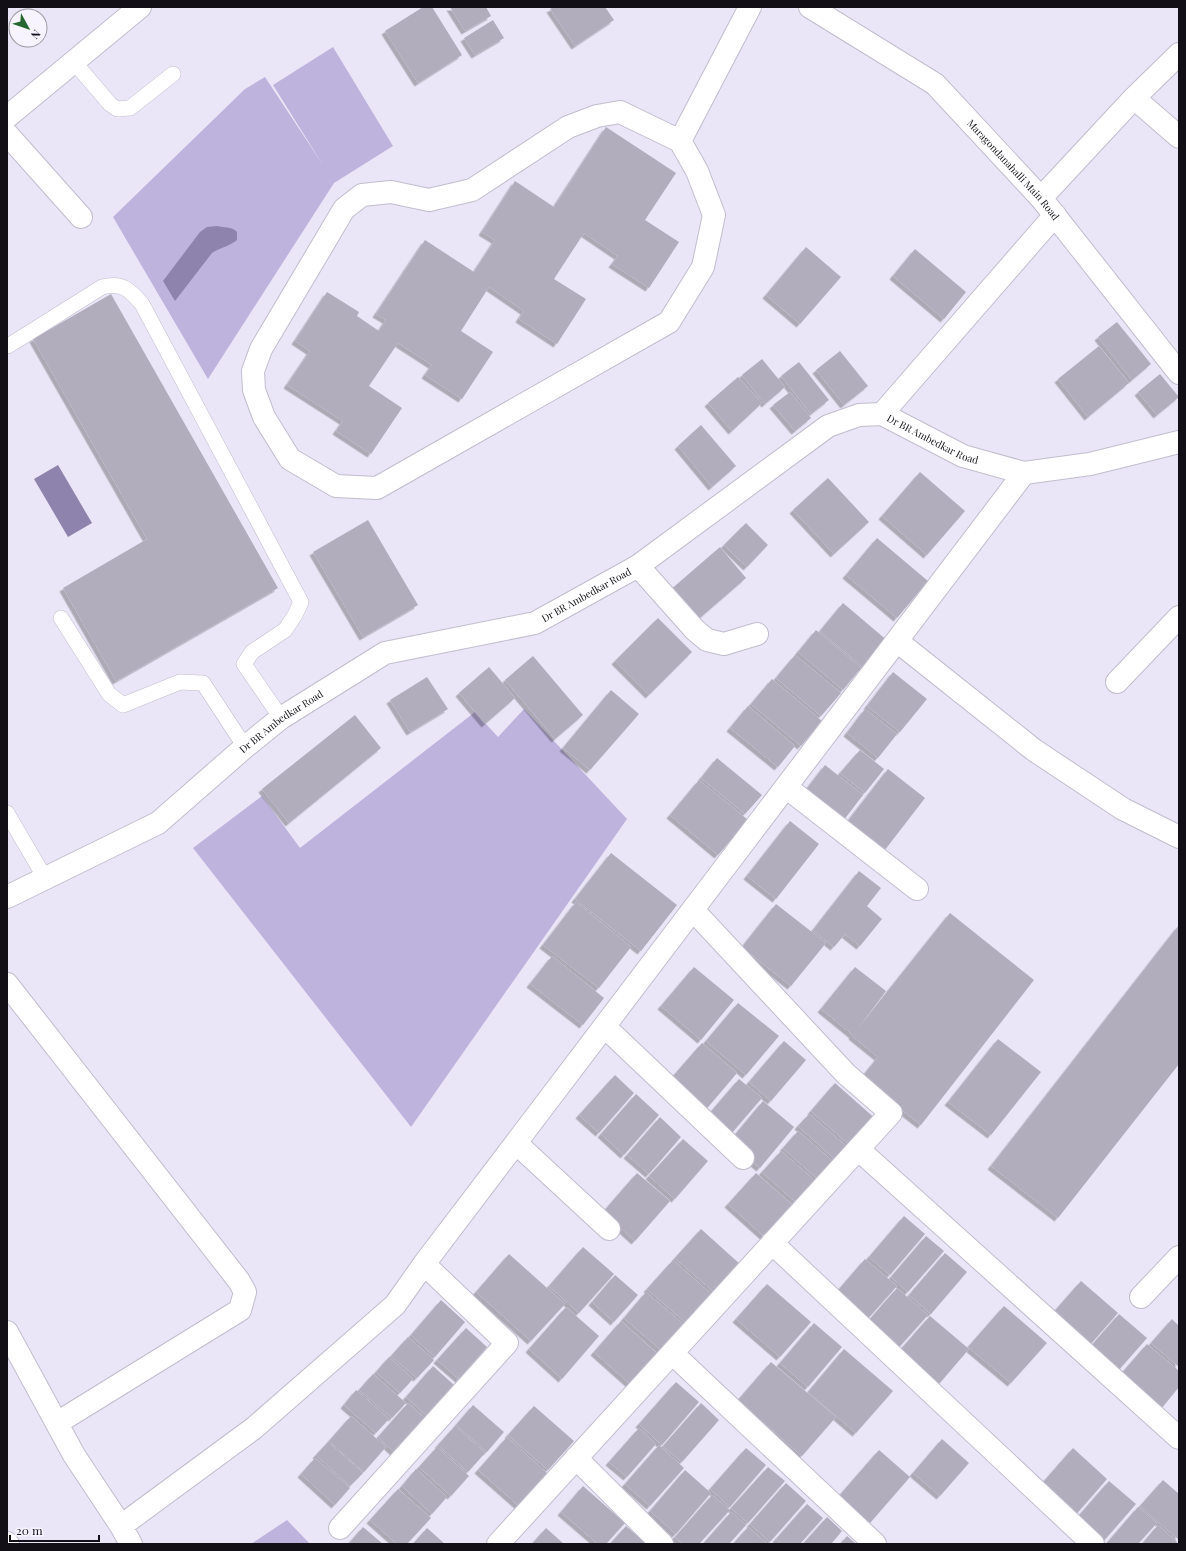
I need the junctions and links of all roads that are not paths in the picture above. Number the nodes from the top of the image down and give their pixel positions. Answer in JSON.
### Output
{"nodes":[{"id":1,"x":140,"y":7,"type":"edge"},
{"id":2,"x":750,"y":7,"type":"edge"},
{"id":3,"x":810,"y":7,"type":"edge"},
{"id":4,"x":1179,"y":54,"type":"edge"},
{"id":5,"x":74,"y":62,"type":"junction"},
{"id":6,"x":173,"y":74,"type":"dead end"},
{"id":7,"x":1134,"y":98,"type":"junction"},
{"id":8,"x":7,"y":117,"type":"edge"},
{"id":9,"x":7,"y":134,"type":"edge"},
{"id":10,"x":1179,"y":138,"type":"edge"},
{"id":11,"x":680,"y":142,"type":"junction"},
{"id":12,"x":1041,"y":198,"type":"junction"},
{"id":13,"x":1055,"y":215,"type":"junction"},
{"id":14,"x":81,"y":217,"type":"dead end"},
{"id":15,"x":8,"y":346,"type":"dead end"},
{"id":16,"x":1179,"y":373,"type":"edge"},
{"id":17,"x":882,"y":414,"type":"junction"},
{"id":18,"x":1179,"y":442,"type":"edge"},
{"id":19,"x":1024,"y":473,"type":"junction"},
{"id":20,"x":638,"y":566,"type":"junction"},
{"id":21,"x":1179,"y":617,"type":"edge"},
{"id":22,"x":61,"y":618,"type":"dead end"},
{"id":23,"x":757,"y":634,"type":"dead end"},
{"id":24,"x":897,"y":641,"type":"junction"},
{"id":25,"x":1117,"y":682,"type":"dead end"},
{"id":26,"x":281,"y":718,"type":"junction"},
{"id":27,"x":245,"y":747,"type":"junction"},
{"id":28,"x":786,"y":787,"type":"junction"},
{"id":29,"x":7,"y":813,"type":"edge"},
{"id":30,"x":1179,"y":837,"type":"edge"},
{"id":31,"x":45,"y":878,"type":"junction"},
{"id":32,"x":917,"y":889,"type":"dead end"},
{"id":33,"x":7,"y":897,"type":"edge"},
{"id":34,"x":693,"y":910,"type":"junction"},
{"id":35,"x":7,"y":984,"type":"edge"},
{"id":36,"x":605,"y":1027,"type":"junction"},
{"id":37,"x":516,"y":1143,"type":"junction"},
{"id":38,"x":858,"y":1149,"type":"junction"},
{"id":39,"x":743,"y":1158,"type":"dead end"},
{"id":40,"x":610,"y":1229,"type":"dead end"},
{"id":41,"x":772,"y":1243,"type":"junction"},
{"id":42,"x":1179,"y":1257,"type":"edge"},
{"id":43,"x":424,"y":1264,"type":"junction"},
{"id":44,"x":1141,"y":1298,"type":"dead end"},
{"id":45,"x":7,"y":1332,"type":"edge"},
{"id":46,"x":672,"y":1353,"type":"junction"},
{"id":47,"x":57,"y":1423,"type":"junction"},
{"id":48,"x":1179,"y":1438,"type":"edge"},
{"id":49,"x":576,"y":1458,"type":"junction"},
{"id":50,"x":340,"y":1528,"type":"dead end"},
{"id":51,"x":126,"y":1535,"type":"edge"},
{"id":52,"x":498,"y":1544,"type":"edge"},
{"id":53,"x":662,"y":1544,"type":"edge"},
{"id":54,"x":875,"y":1544,"type":"edge"},
{"id":55,"x":1093,"y":1544,"type":"edge"}],
"edges":[{"from":1,"to":5,"type":"street"},
{"from":2,"to":11,"type":"street"},
{"from":3,"to":12,"type":"street","name":"Maragondanahalli Main Road"},
{"from":4,"to":7,"type":"street"},
{"from":5,"to":6,"type":"lane"},
{"from":5,"to":8,"type":"street"},
{"from":7,"to":10,"type":"street"},
{"from":7,"to":12,"type":"street"},
{"from":9,"to":14,"type":"street"},
{"from":11,"to":11,"type":"street"},
{"from":12,"to":13,"type":"street","name":"Maragondanahalli Main Road"},
{"from":13,"to":16,"type":"street","name":"Maragondanahalli Main Road"},
{"from":13,"to":17,"type":"street"},
{"from":15,"to":26,"type":"lane"},
{"from":17,"to":19,"type":"street","name":"Dr BR Ambedkar Road"},
{"from":17,"to":20,"type":"street","name":"Dr BR Ambedkar Road"},
{"from":18,"to":19,"type":"street","name":"Dr BR Ambedkar Road"},
{"from":19,"to":24,"type":"street"},
{"from":20,"to":23,"type":"street"},
{"from":20,"to":26,"type":"street","name":"Dr BR Ambedkar Road"},
{"from":21,"to":25,"type":"street"},
{"from":22,"to":27,"type":"lane"},
{"from":24,"to":28,"type":"street"},
{"from":24,"to":30,"type":"street"},
{"from":26,"to":27,"type":"street","name":"Dr BR Ambedkar Road"},
{"from":27,"to":31,"type":"street","name":"Dr BR Ambedkar Road"},
{"from":28,"to":32,"type":"street"},
{"from":28,"to":34,"type":"street"},
{"from":29,"to":31,"type":"lane"},
{"from":31,"to":33,"type":"street","name":"Dr BR Ambedkar Road"},
{"from":34,"to":36,"type":"street"},
{"from":34,"to":38,"type":"street"},
{"from":35,"to":47,"type":"street"},
{"from":36,"to":37,"type":"street"},
{"from":36,"to":39,"type":"street"},
{"from":37,"to":40,"type":"street"},
{"from":37,"to":43,"type":"street"},
{"from":38,"to":41,"type":"street"},
{"from":38,"to":48,"type":"street"},
{"from":41,"to":46,"type":"street"},
{"from":41,"to":55,"type":"street"},
{"from":42,"to":44,"type":"street"},
{"from":43,"to":50,"type":"street"},
{"from":43,"to":51,"type":"street"},
{"from":45,"to":47,"type":"street"},
{"from":46,"to":49,"type":"street"},
{"from":46,"to":54,"type":"street"},
{"from":47,"to":51,"type":"street"},
{"from":49,"to":52,"type":"street"},
{"from":49,"to":53,"type":"street"}]}
